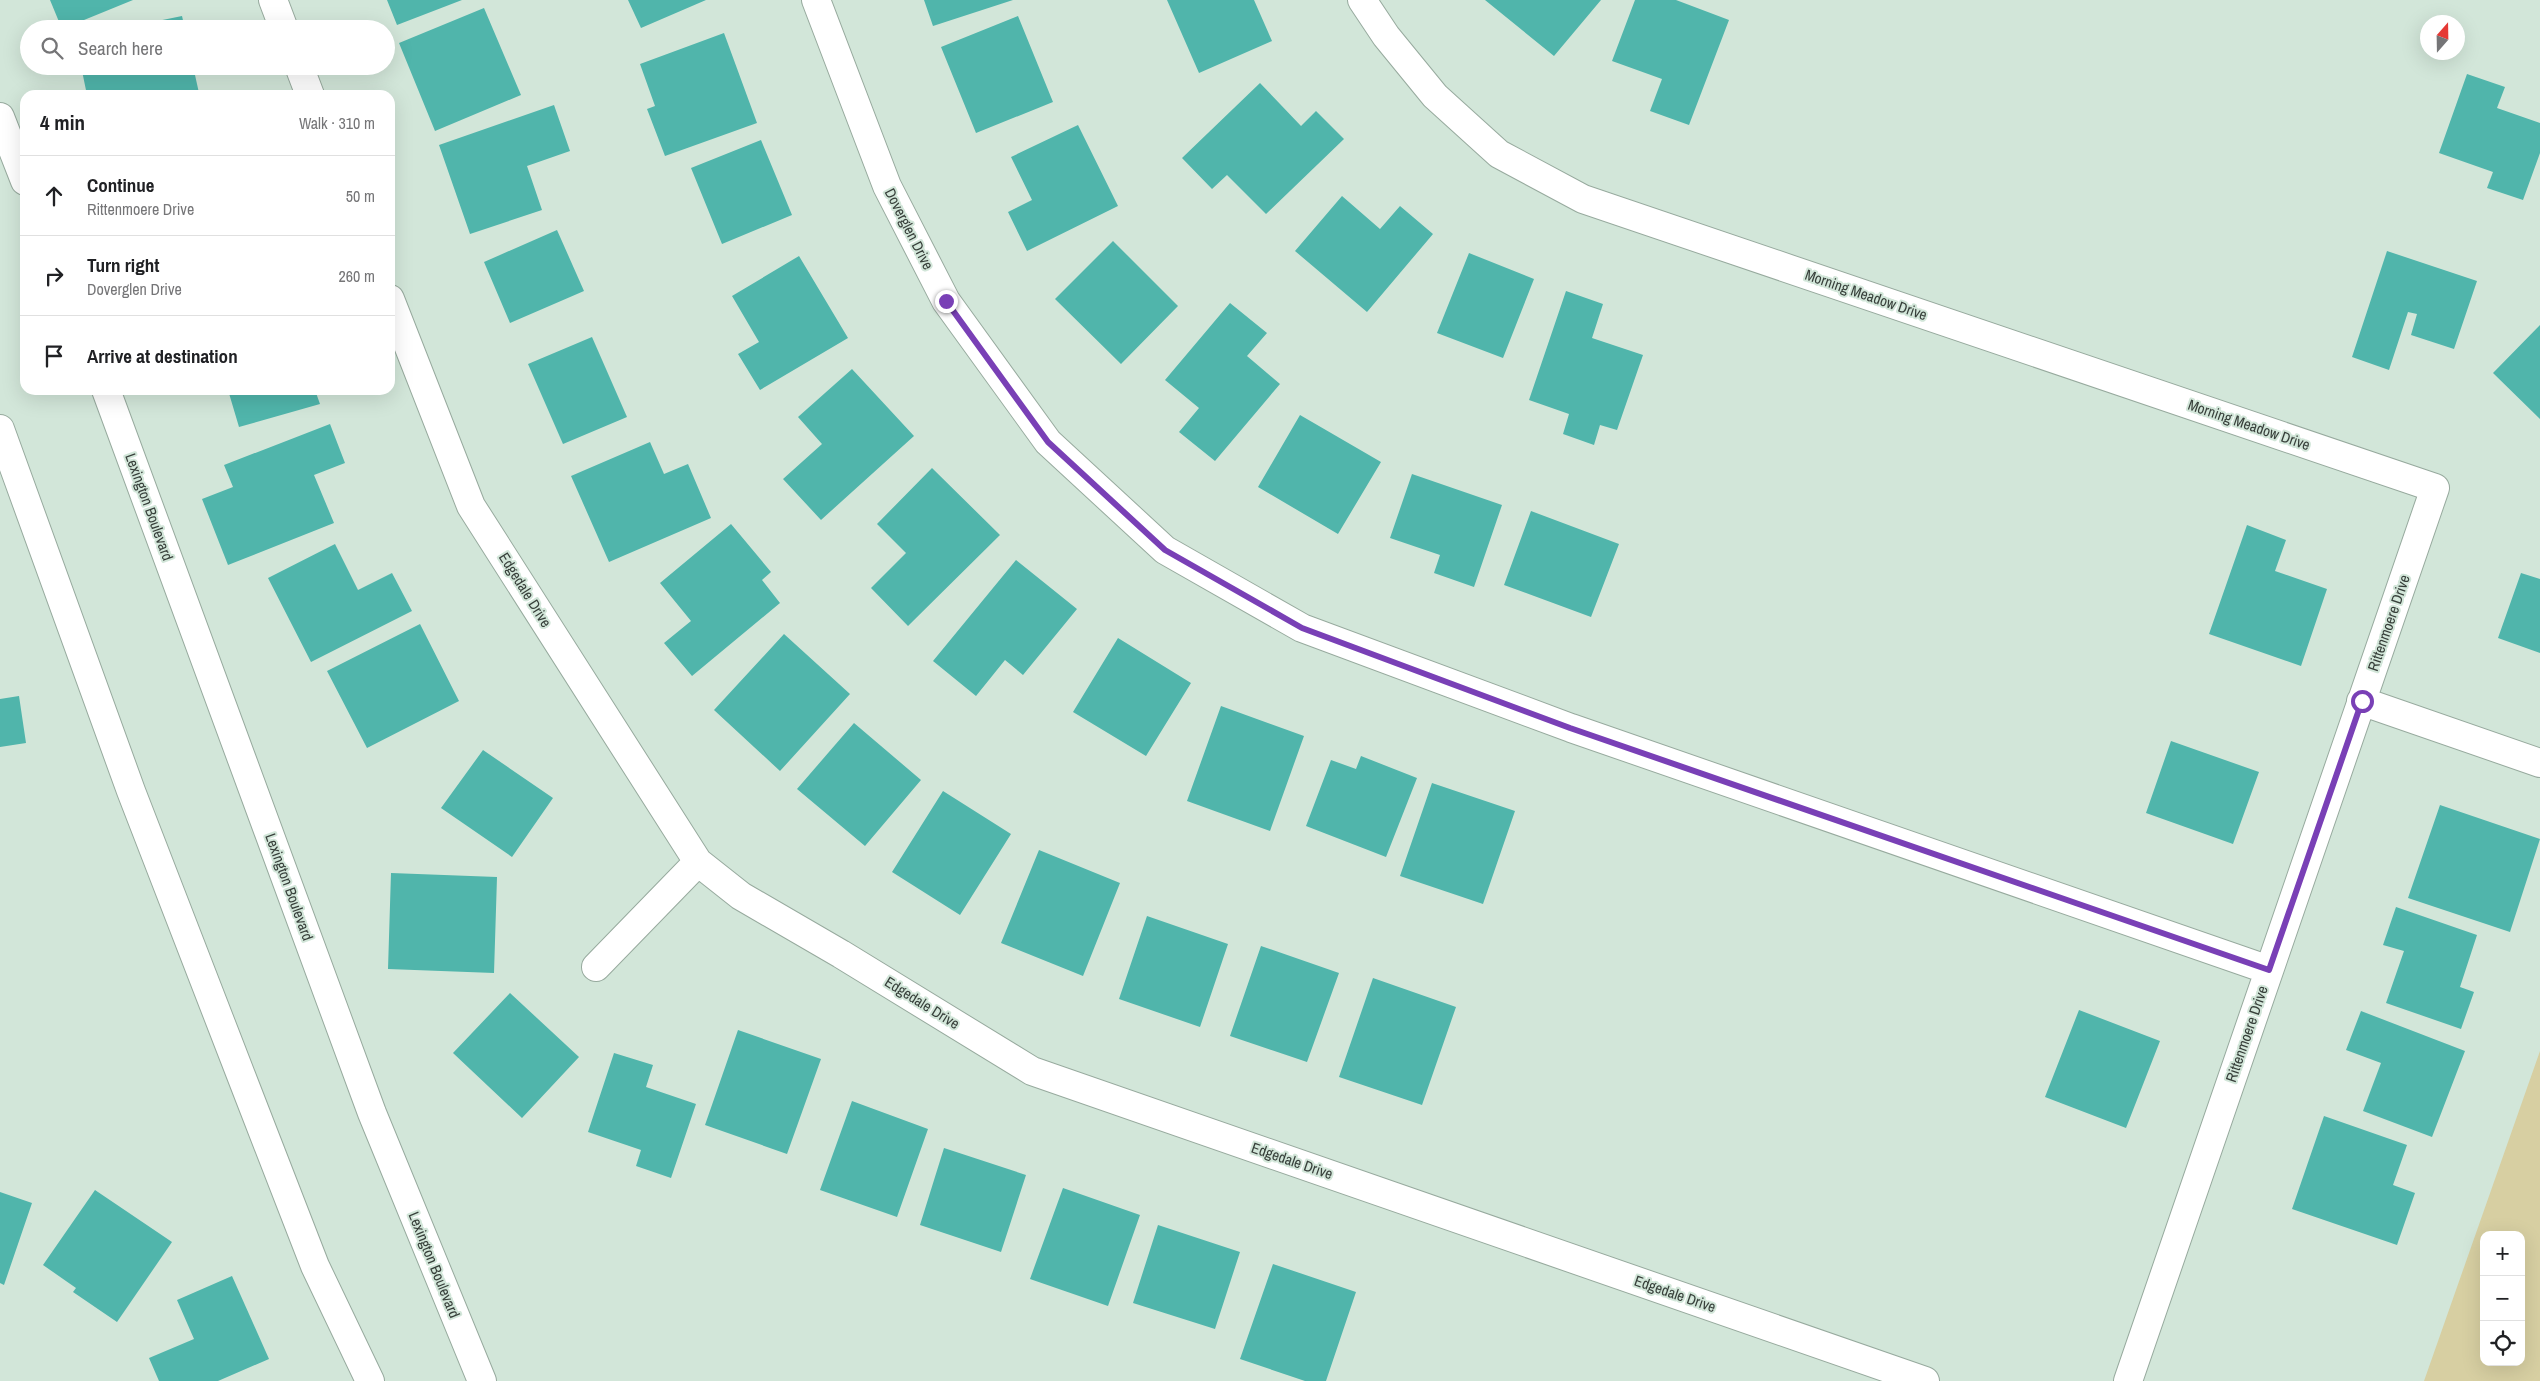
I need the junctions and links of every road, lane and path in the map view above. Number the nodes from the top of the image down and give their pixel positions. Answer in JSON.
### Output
{"nodes":[{"id":1,"x":273,"y":0,"type":"edge"},
{"id":2,"x":816,"y":0,"type":"edge"},
{"id":3,"x":1362,"y":0,"type":"edge"},
{"id":4,"x":281,"y":20,"type":"edge"},
{"id":5,"x":302,"y":75,"type":"edge"},
{"id":6,"x":308,"y":90,"type":"edge"},
{"id":7,"x":0,"y":117,"type":"edge"},
{"id":8,"x":20,"y":168,"type":"edge"},
{"id":9,"x":395,"y":312,"type":"edge"},
{"id":10,"x":108,"y":395,"type":"edge"},
{"id":11,"x":0,"y":430,"type":"edge"},
{"id":12,"x":2435,"y":488,"type":"joint"},
{"id":13,"x":2362,"y":701,"type":"junction"},
{"id":14,"x":2540,"y":762,"type":"edge"},
{"id":15,"x":698,"y":862,"type":"junction"},
{"id":16,"x":596,"y":967,"type":"dead end"},
{"id":17,"x":2269,"y":970,"type":"junction"},
{"id":18,"x":370,"y":1381,"type":"edge"},
{"id":19,"x":482,"y":1381,"type":"edge"},
{"id":20,"x":1925,"y":1381,"type":"edge"},
{"id":21,"x":2128,"y":1381,"type":"edge"}],
"edges":[{"from":1,"to":4,"type":"street"},
{"from":2,"to":17,"type":"street","name":"Doverglen Drive"},
{"from":3,"to":12,"type":"street","name":"Morning Meadow Drive"},
{"from":5,"to":6,"type":"street"},
{"from":7,"to":8,"type":"street"},
{"from":9,"to":15,"type":"street","name":"Edgedale Drive"},
{"from":10,"to":19,"type":"street","name":"Lexington Boulevard"},
{"from":11,"to":18,"type":"street"},
{"from":12,"to":13,"type":"street","name":"Rittenmoere Drive"},
{"from":13,"to":14,"type":"street"},
{"from":13,"to":17,"type":"street","name":"Rittenmoere Drive"},
{"from":15,"to":16,"type":"street"},
{"from":15,"to":20,"type":"street","name":"Edgedale Drive"},
{"from":17,"to":21,"type":"street","name":"Rittenmoere Drive"}]}
